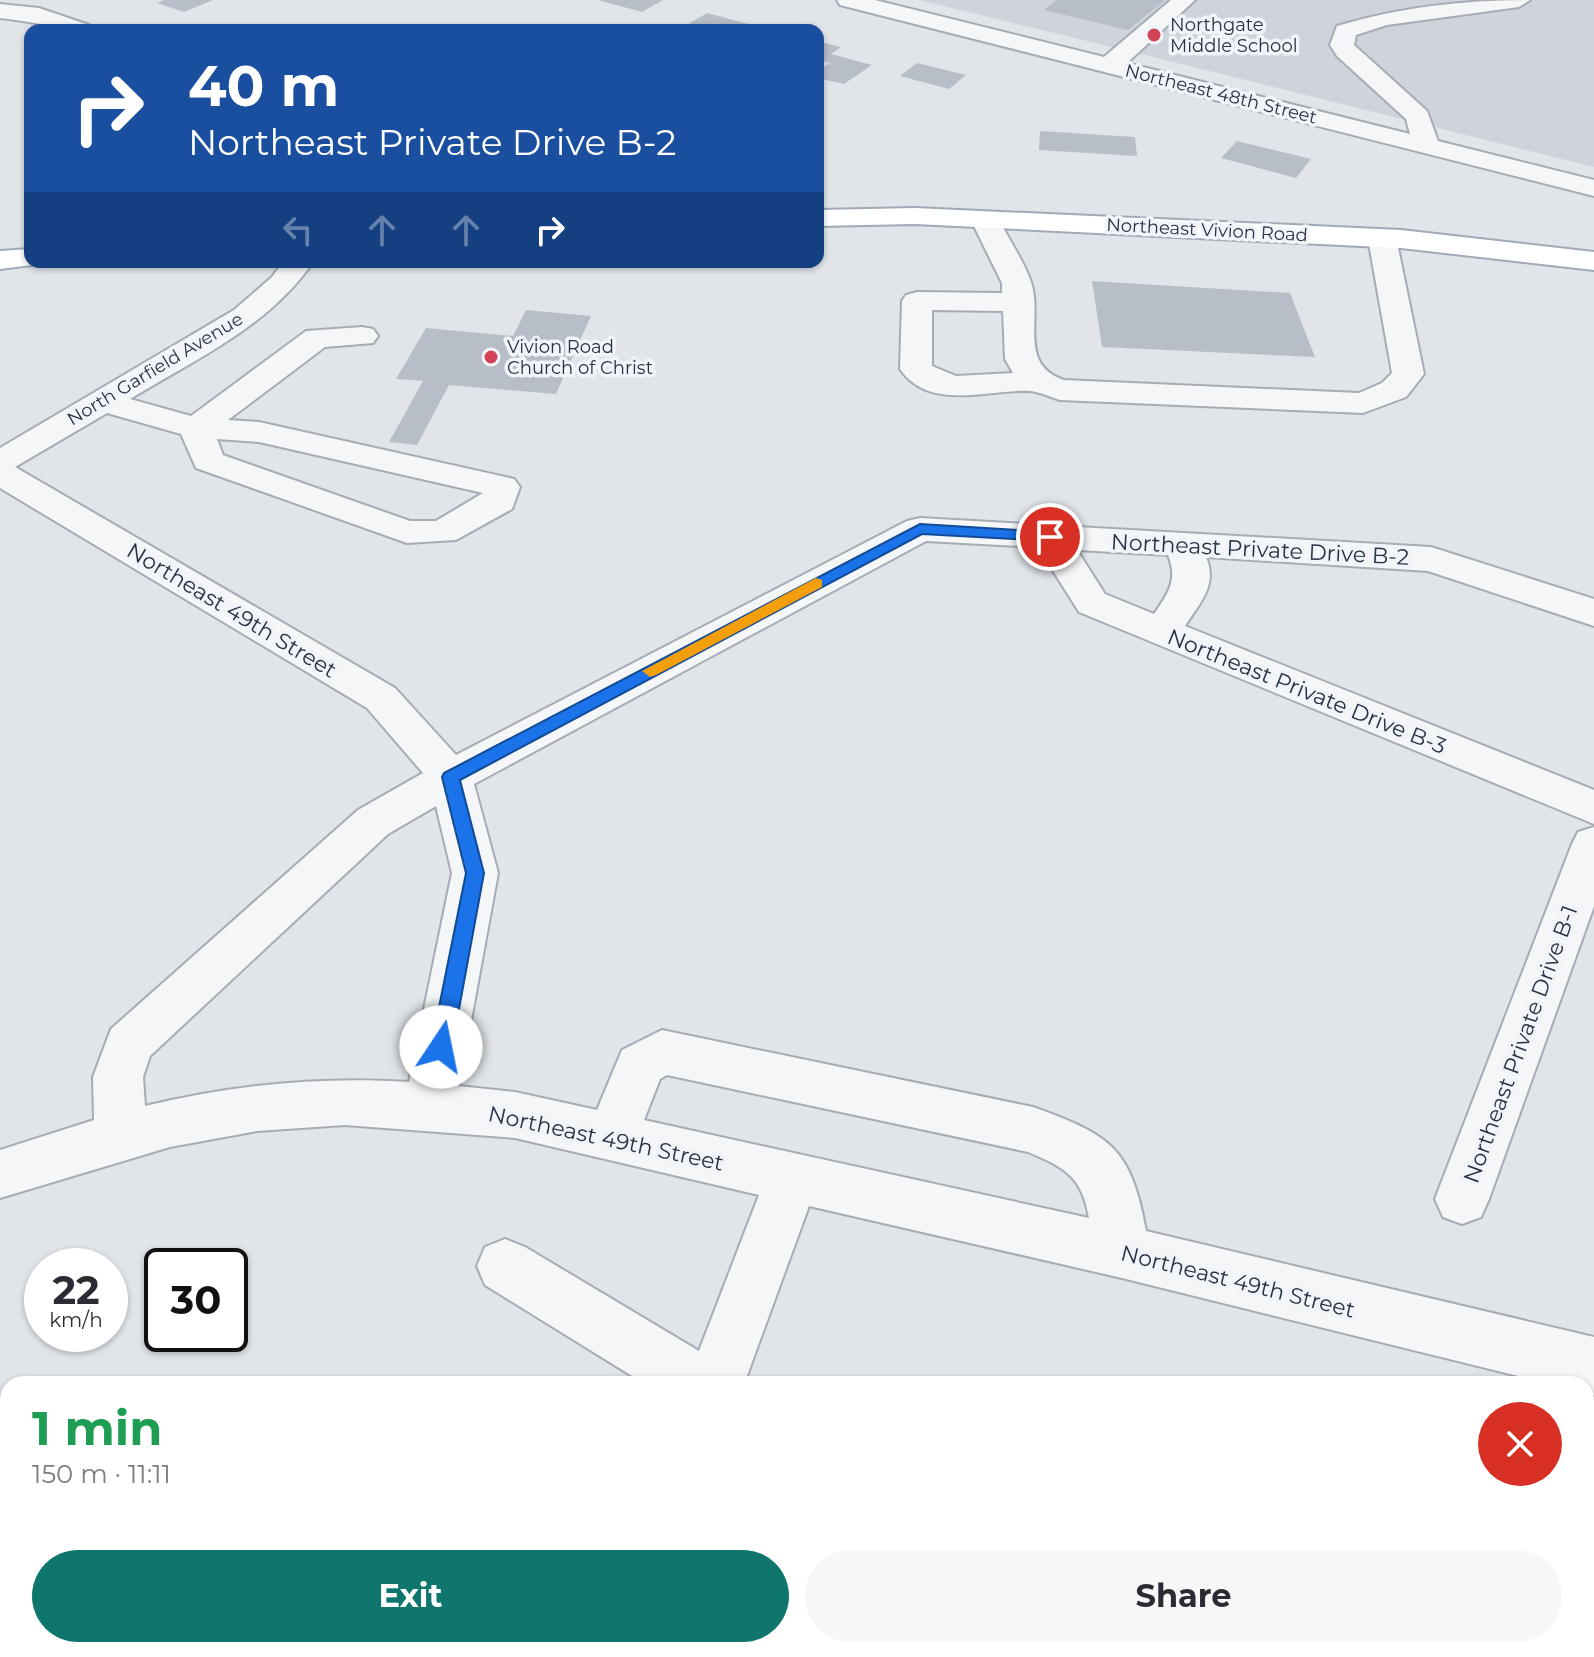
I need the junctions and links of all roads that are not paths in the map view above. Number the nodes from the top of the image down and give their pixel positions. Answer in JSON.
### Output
{"nodes":[{"id":1,"x":848,"y":0,"type":"edge"},
{"id":2,"x":1184,"y":0,"type":"edge"},
{"id":3,"x":1519,"y":0,"type":"edge"},
{"id":4,"x":976,"y":5,"type":"dead end"},
{"id":5,"x":0,"y":11,"type":"edge"},
{"id":6,"x":64,"y":24,"type":"edge"},
{"id":7,"x":952,"y":26,"type":"junction"},
{"id":8,"x":1109,"y":66,"type":"junction"},
{"id":9,"x":1426,"y":146,"type":"junction"},
{"id":10,"x":1594,"y":188,"type":"edge"},
{"id":11,"x":824,"y":218,"type":"edge"},
{"id":12,"x":985,"y":220,"type":"junction"},
{"id":13,"x":1382,"y":238,"type":"junction"},
{"id":14,"x":24,"y":258,"type":"edge"},
{"id":15,"x":0,"y":260,"type":"edge"},
{"id":16,"x":1594,"y":261,"type":"edge"},
{"id":17,"x":294,"y":268,"type":"edge"},
{"id":18,"x":1018,"y":302,"type":"junction"},
{"id":19,"x":362,"y":336,"type":"dead end"},
{"id":20,"x":1034,"y":381,"type":"junction"},
{"id":21,"x":102,"y":401,"type":"junction"},
{"id":22,"x":196,"y":428,"type":"junction"},
{"id":23,"x":0,"y":462,"type":"edge"},
{"id":24,"x":0,"y":473,"type":"edge"},
{"id":25,"x":1050,"y":537,"type":"junction"},
{"id":26,"x":1181,"y":544,"type":"junction"},
{"id":27,"x":1594,"y":613,"type":"edge"},
{"id":28,"x":1162,"y":632,"type":"junction"},
{"id":29,"x":451,"y":777,"type":"junction"},
{"id":30,"x":1594,"y":808,"type":"edge"},
{"id":31,"x":1594,"y":844,"type":"edge"},
{"id":32,"x":430,"y":1105,"type":"junction"},
{"id":33,"x":121,"y":1137,"type":"junction"},
{"id":34,"x":611,"y":1139,"type":"junction"},
{"id":35,"x":0,"y":1174,"type":"edge"},
{"id":36,"x":792,"y":1179,"type":"junction"},
{"id":37,"x":1462,"y":1199,"type":"dead end"},
{"id":38,"x":1122,"y":1252,"type":"junction"},
{"id":39,"x":505,"y":1266,"type":"dead end"},
{"id":40,"x":1594,"y":1366,"type":"edge"},
{"id":41,"x":686,"y":1376,"type":"edge"},
{"id":42,"x":718,"y":1376,"type":"edge"}],
"edges":[{"from":1,"to":7,"type":"street","name":"Northeast 48th Street"},
{"from":2,"to":8,"type":"street"},
{"from":3,"to":9,"type":"street"},
{"from":4,"to":7,"type":"street"},
{"from":5,"to":6,"type":"street"},
{"from":7,"to":8,"type":"street","name":"Northeast 48th Street"},
{"from":8,"to":9,"type":"street","name":"Northeast 48th Street"},
{"from":9,"to":10,"type":"street","name":"Northeast 48th Street"},
{"from":11,"to":12,"type":"main road","name":"Northeast Vivion Road"},
{"from":12,"to":13,"type":"main road","name":"Northeast Vivion Road"},
{"from":12,"to":18,"type":"street"},
{"from":13,"to":16,"type":"main road","name":"Northeast Vivion Road"},
{"from":13,"to":20,"type":"street"},
{"from":14,"to":15,"type":"main road"},
{"from":17,"to":21,"type":"street","name":"North Garfield Avenue"},
{"from":18,"to":20,"type":"street"},
{"from":18,"to":20,"type":"street"},
{"from":19,"to":22,"type":"street"},
{"from":21,"to":22,"type":"street"},
{"from":21,"to":23,"type":"street","name":"North Garfield Avenue"},
{"from":22,"to":22,"type":"street"},
{"from":24,"to":29,"type":"street","name":"Northeast 49th Street"},
{"from":25,"to":26,"type":"street","name":"Northeast Private Drive B-2"},
{"from":25,"to":28,"type":"street","name":"Northeast Private Drive B-3"},
{"from":25,"to":29,"type":"street","name":"Northeast Private Drive B-2"},
{"from":26,"to":27,"type":"street","name":"Northeast Private Drive B-2"},
{"from":26,"to":28,"type":"street"},
{"from":28,"to":30,"type":"street","name":"Northeast Private Drive B-3"},
{"from":29,"to":32,"type":"street","name":"Northeast 49th Street"},
{"from":29,"to":33,"type":"street","name":"Northeast Private Drive B-2"},
{"from":31,"to":37,"type":"street","name":"Northeast Private Drive B-1"},
{"from":32,"to":33,"type":"street"},
{"from":32,"to":34,"type":"street","name":"Northeast 49th Street"},
{"from":33,"to":35,"type":"street"},
{"from":34,"to":36,"type":"street","name":"Northeast 49th Street"},
{"from":34,"to":38,"type":"street"},
{"from":36,"to":38,"type":"street","name":"Northeast 49th Street"},
{"from":36,"to":42,"type":"street"},
{"from":38,"to":40,"type":"street","name":"Northeast 49th Street"},
{"from":39,"to":41,"type":"street"}]}
